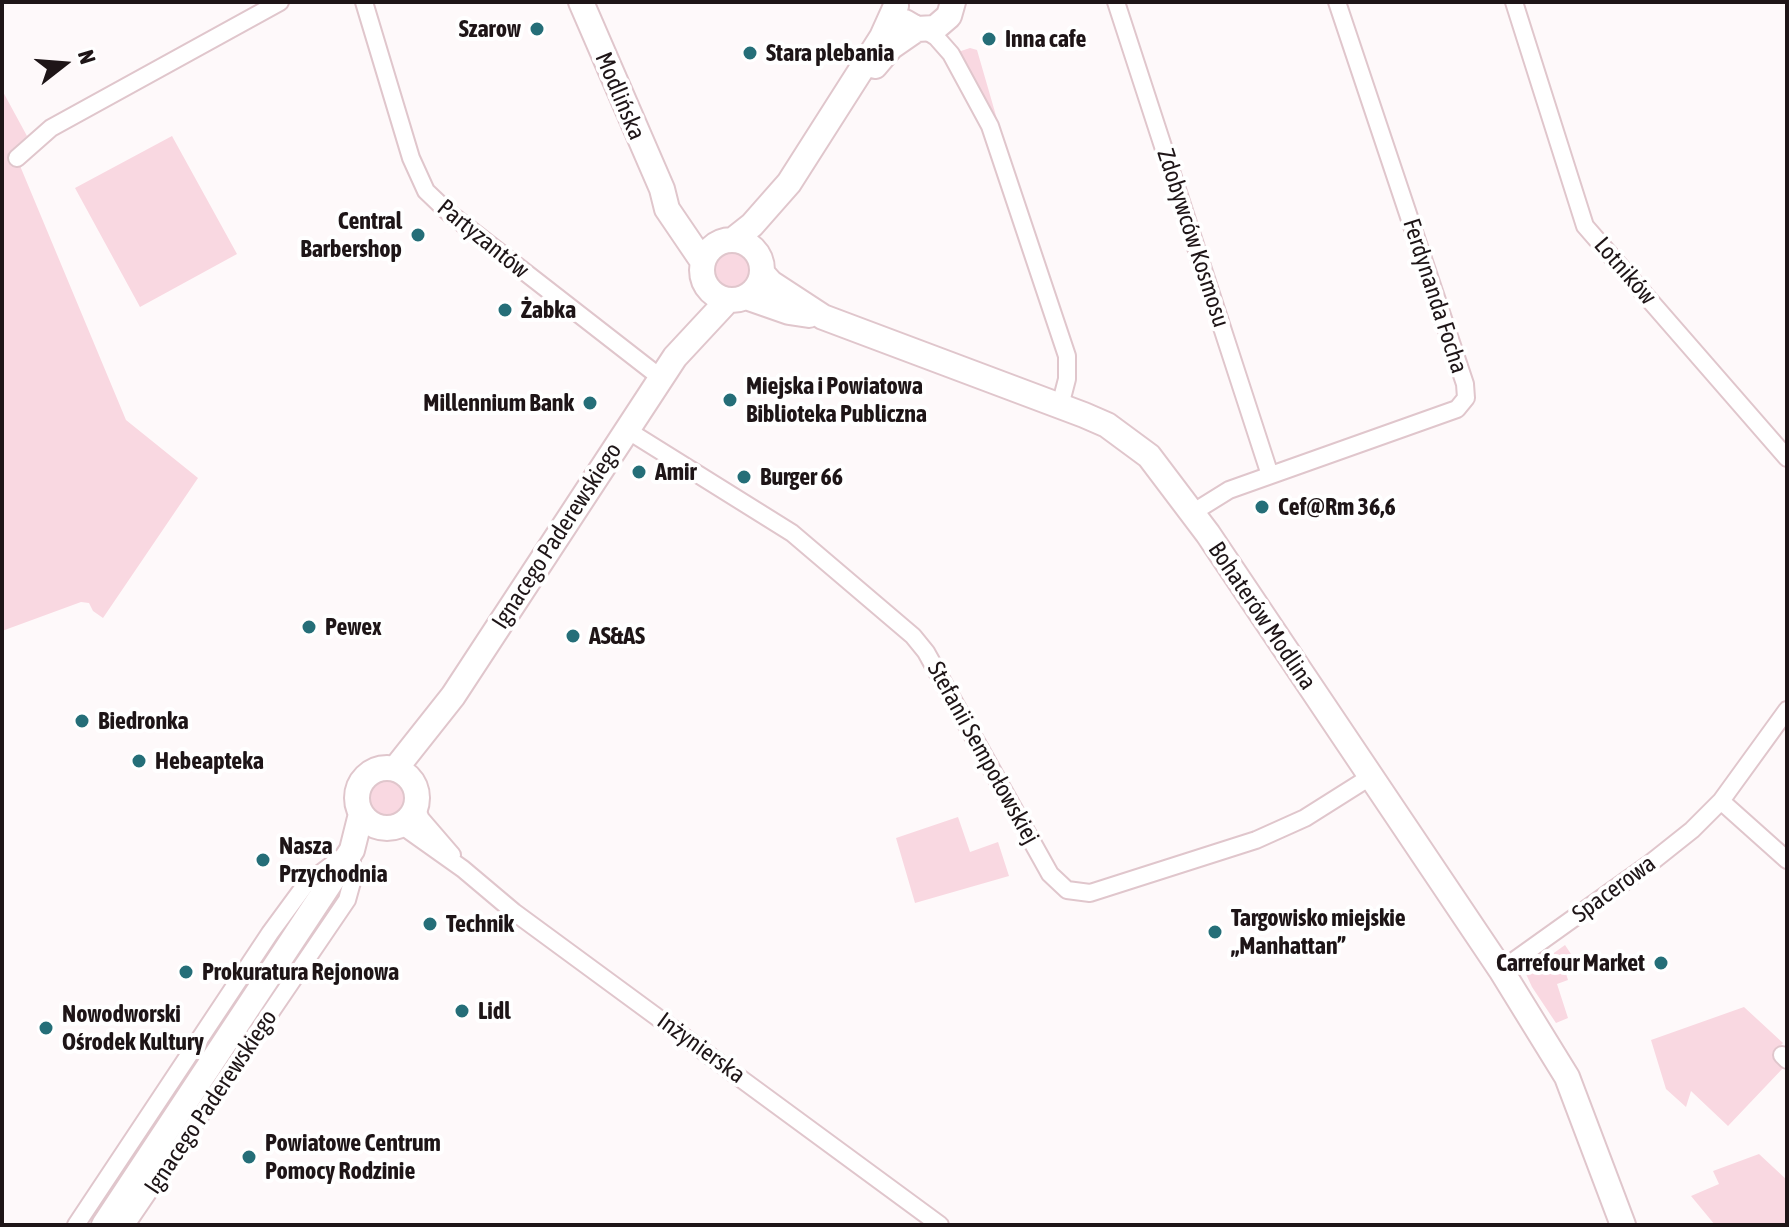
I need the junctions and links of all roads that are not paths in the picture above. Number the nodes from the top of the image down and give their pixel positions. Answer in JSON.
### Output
{"nodes":[{"id":1,"x":280,"y":2,"type":"edge"},
{"id":2,"x":364,"y":2,"type":"edge"},
{"id":3,"x":581,"y":2,"type":"edge"},
{"id":4,"x":953,"y":2,"type":"edge"},
{"id":5,"x":1116,"y":2,"type":"edge"},
{"id":6,"x":1337,"y":2,"type":"edge"},
{"id":7,"x":1514,"y":2,"type":"edge"},
{"id":8,"x":897,"y":4,"type":"edge"},
{"id":9,"x":921,"y":30,"type":"junction"},
{"id":10,"x":824,"y":130,"type":"junction"},
{"id":11,"x":17,"y":158,"type":"dead end"},
{"id":12,"x":789,"y":183,"type":"junction"},
{"id":13,"x":662,"y":189,"type":"junction"},
{"id":14,"x":729,"y":241,"type":"junction"},
{"id":15,"x":760,"y":265,"type":"junction"},
{"id":16,"x":705,"y":274,"type":"junction"},
{"id":17,"x":737,"y":298,"type":"junction"},
{"id":18,"x":823,"y":317,"type":"junction"},
{"id":19,"x":675,"y":357,"type":"junction"},
{"id":20,"x":661,"y":378,"type":"junction"},
{"id":21,"x":1060,"y":406,"type":"junction"},
{"id":22,"x":627,"y":430,"type":"junction"},
{"id":23,"x":1787,"y":458,"type":"edge"},
{"id":24,"x":1270,"y":475,"type":"junction"},
{"id":25,"x":1192,"y":513,"type":"junction"},
{"id":26,"x":1787,"y":710,"type":"edge"},
{"id":27,"x":404,"y":774,"type":"junction"},
{"id":28,"x":1370,"y":777,"type":"junction"},
{"id":29,"x":1721,"y":801,"type":"junction"},
{"id":30,"x":361,"y":814,"type":"junction"},
{"id":31,"x":400,"y":820,"type":"junction"},
{"id":32,"x":352,"y":850,"type":"junction"},
{"id":33,"x":1787,"y":860,"type":"edge"},
{"id":34,"x":1501,"y":970,"type":"junction"},
{"id":35,"x":76,"y":1225,"type":"edge"},
{"id":36,"x":104,"y":1225,"type":"edge"},
{"id":37,"x":126,"y":1225,"type":"edge"},
{"id":38,"x":940,"y":1225,"type":"edge"},
{"id":39,"x":1623,"y":1225,"type":"edge"}],
"edges":[{"from":1,"to":11,"type":"street"},
{"from":2,"to":20,"type":"street","name":"Partyzantów"},
{"from":3,"to":13,"type":"main road","name":"Modlińska"},
{"from":4,"to":9,"type":"main road"},
{"from":5,"to":24,"type":"street","name":"Zdobywców Kosmosu"},
{"from":6,"to":24,"type":"street","name":"Ferdynanda Focha"},
{"from":7,"to":23,"type":"street","name":"Lotników"},
{"from":8,"to":9,"type":"main road"},
{"from":8,"to":10,"type":"main road"},
{"from":9,"to":10,"type":"main road"},
{"from":9,"to":21,"type":"street"},
{"from":10,"to":12,"type":"main road"},
{"from":12,"to":14,"type":"main road"},
{"from":12,"to":15,"type":"main road"},
{"from":13,"to":14,"type":"main road","name":"Modlińska"},
{"from":13,"to":16,"type":"main road","name":"Modlińska"},
{"from":14,"to":15,"type":"main road"},
{"from":14,"to":16,"type":"main road"},
{"from":15,"to":17,"type":"main road"},
{"from":15,"to":18,"type":"main road"},
{"from":16,"to":17,"type":"main road"},
{"from":16,"to":19,"type":"main road","name":"Ignacego Paderewskiego"},
{"from":17,"to":18,"type":"main road"},
{"from":17,"to":19,"type":"main road","name":"Ignacego Paderewskiego"},
{"from":18,"to":21,"type":"main road"},
{"from":19,"to":20,"type":"main road","name":"Ignacego Paderewskiego"},
{"from":20,"to":22,"type":"main road","name":"Ignacego Paderewskiego"},
{"from":21,"to":25,"type":"main road","name":"Bohaterów Modlina"},
{"from":22,"to":27,"type":"main road","name":"Ignacego Paderewskiego"},
{"from":22,"to":28,"type":"street","name":"Stefanii Sempołowskiej"},
{"from":24,"to":25,"type":"street","name":"Ferdynanda Focha"},
{"from":25,"to":28,"type":"main road","name":"Bohaterów Modlina"},
{"from":26,"to":29,"type":"street","name":"Spacerowa"},
{"from":27,"to":30,"type":"main road"},
{"from":27,"to":31,"type":"main road"},
{"from":28,"to":34,"type":"main road","name":"Bohaterów Modlina"},
{"from":29,"to":33,"type":"street"},
{"from":29,"to":34,"type":"street","name":"Spacerowa"},
{"from":30,"to":31,"type":"main road"},
{"from":30,"to":32,"type":"main road","name":"Ignacego Paderewskiego"},
{"from":31,"to":32,"type":"main road","name":"Ignacego Paderewskiego"},
{"from":31,"to":38,"type":"street","name":"Inżynierska"},
{"from":32,"to":35,"type":"street","name":"Ignacego Paderewskiego"},
{"from":32,"to":36,"type":"main road","name":"Ignacego Paderewskiego"},
{"from":32,"to":37,"type":"street","name":"Ignacego Paderewskiego"},
{"from":34,"to":39,"type":"main road","name":"Bohaterów Modlina"}]}
